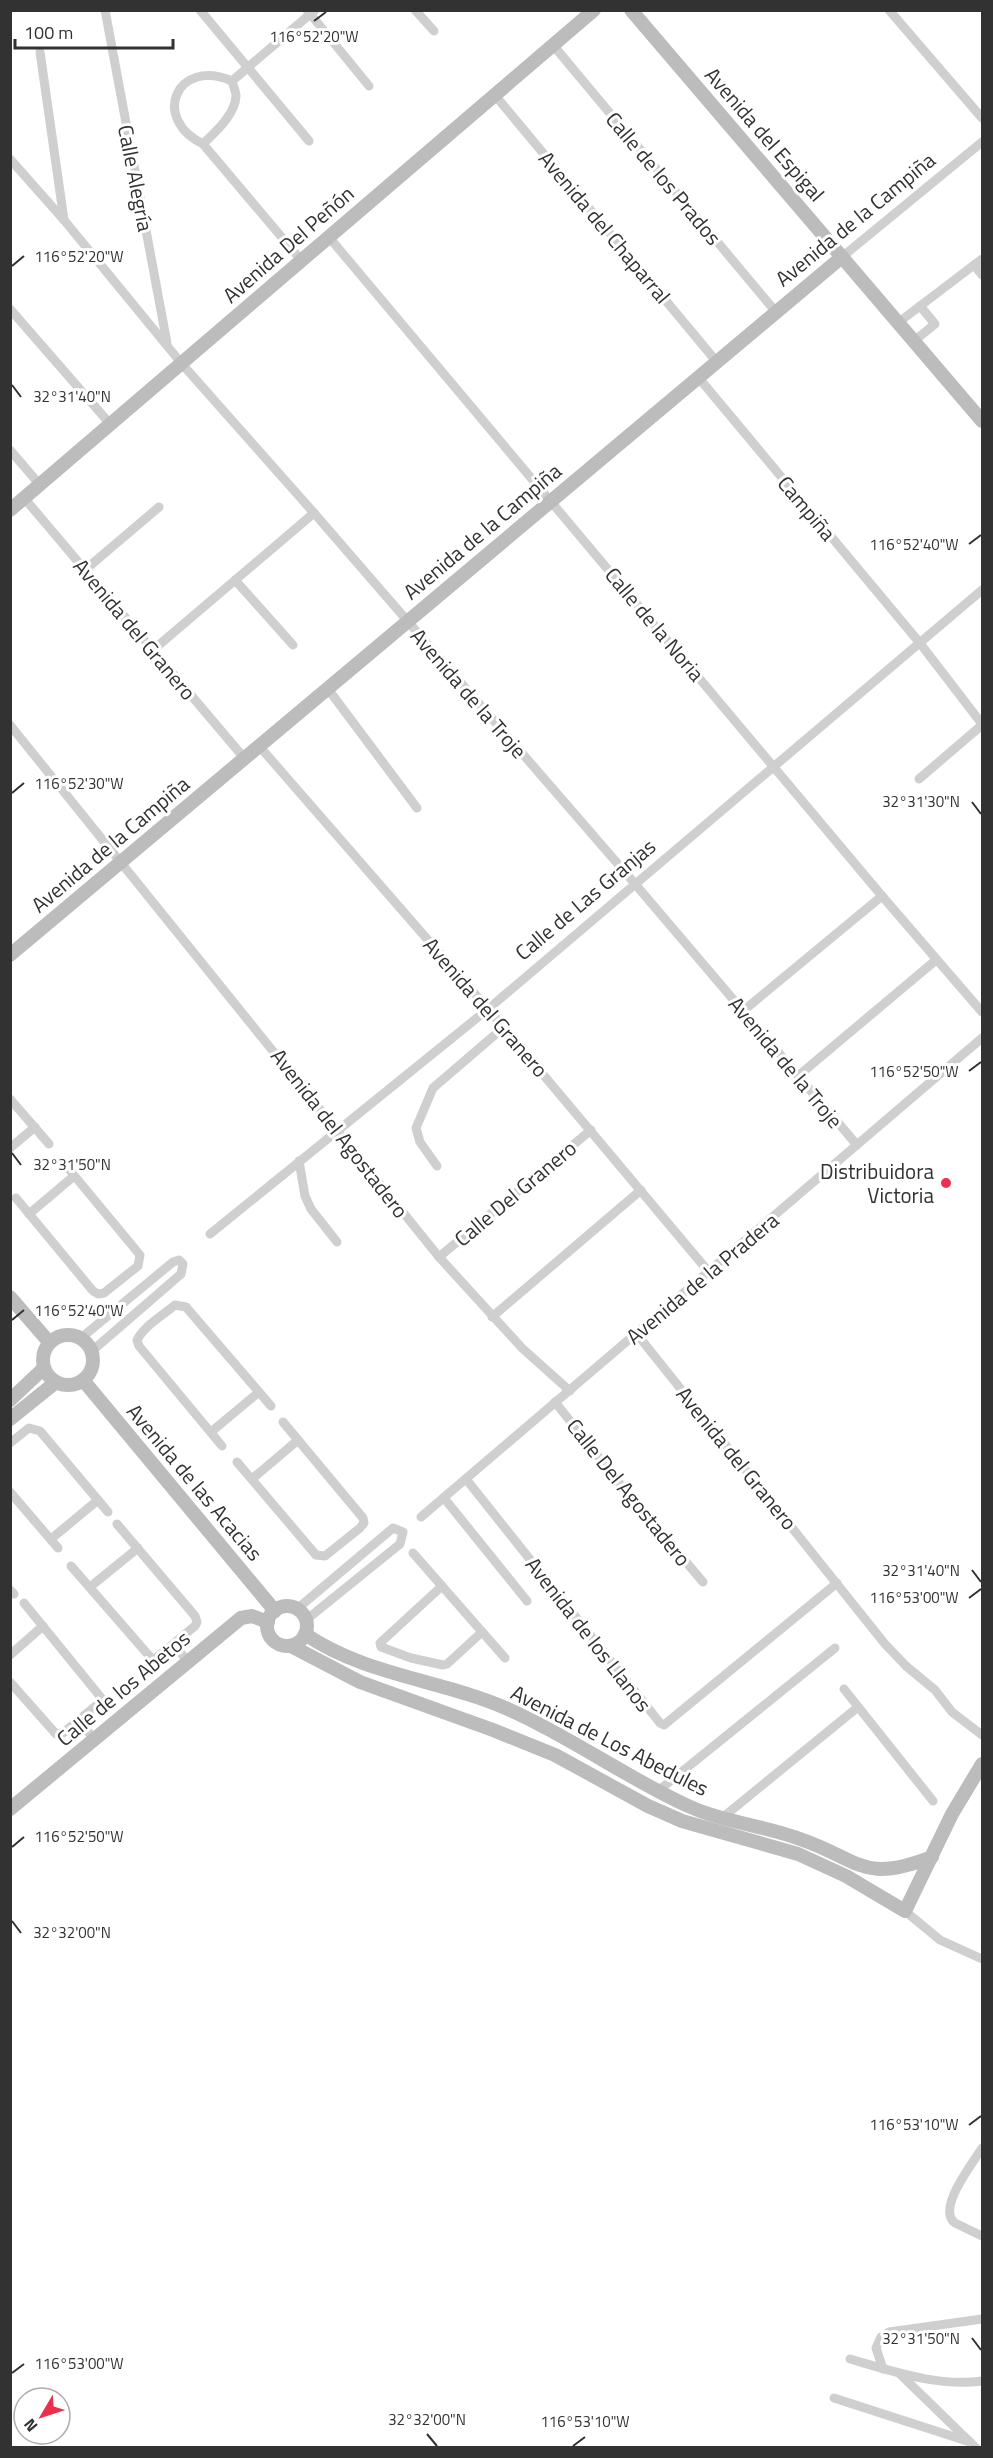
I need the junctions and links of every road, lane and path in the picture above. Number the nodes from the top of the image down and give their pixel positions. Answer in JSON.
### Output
{"nodes":[{"id":1,"x":105,"y":10,"type":"edge"},
{"id":2,"x":200,"y":10,"type":"edge"},
{"id":3,"x":416,"y":10,"type":"edge"},
{"id":4,"x":594,"y":10,"type":"edge"},
{"id":5,"x":631,"y":10,"type":"edge"},
{"id":6,"x":889,"y":10,"type":"edge"},
{"id":7,"x":311,"y":12,"type":"edge"},
{"id":8,"x":434,"y":31,"type":"dead end"},
{"id":9,"x":553,"y":45,"type":"junction"},
{"id":10,"x":40,"y":52,"type":"dead end"},
{"id":11,"x":248,"y":67,"type":"junction"},
{"id":12,"x":232,"y":81,"type":"junction"},
{"id":13,"x":369,"y":86,"type":"dead end"},
{"id":14,"x":494,"y":94,"type":"junction"},
{"id":15,"x":982,"y":118,"type":"edge"},
{"id":16,"x":309,"y":141,"type":"dead end"},
{"id":17,"x":982,"y":142,"type":"edge"},
{"id":18,"x":203,"y":144,"type":"junction"},
{"id":19,"x":10,"y":159,"type":"edge"},
{"id":20,"x":64,"y":220,"type":"junction"},
{"id":21,"x":328,"y":236,"type":"junction"},
{"id":22,"x":842,"y":256,"type":"junction"},
{"id":23,"x":982,"y":259,"type":"edge"},
{"id":24,"x":301,"y":260,"type":"junction"},
{"id":25,"x":974,"y":265,"type":"junction"},
{"id":26,"x":982,"y":275,"type":"edge"},
{"id":27,"x":920,"y":306,"type":"junction"},
{"id":28,"x":10,"y":309,"type":"edge"},
{"id":29,"x":775,"y":311,"type":"junction"},
{"id":30,"x":899,"y":322,"type":"junction"},
{"id":31,"x":914,"y":341,"type":"junction"},
{"id":32,"x":168,"y":346,"type":"junction"},
{"id":33,"x":716,"y":361,"type":"junction"},
{"id":34,"x":182,"y":364,"type":"junction"},
{"id":35,"x":698,"y":377,"type":"junction"},
{"id":36,"x":982,"y":421,"type":"edge"},
{"id":37,"x":111,"y":425,"type":"junction"},
{"id":38,"x":10,"y":450,"type":"edge"},
{"id":39,"x":40,"y":485,"type":"junction"},
{"id":40,"x":25,"y":499,"type":"junction"},
{"id":41,"x":552,"y":500,"type":"junction"},
{"id":42,"x":159,"y":507,"type":"dead end"},
{"id":43,"x":10,"y":510,"type":"edge"},
{"id":44,"x":314,"y":513,"type":"junction"},
{"id":45,"x":86,"y":569,"type":"junction"},
{"id":46,"x":235,"y":580,"type":"junction"},
{"id":47,"x":982,"y":590,"type":"edge"},
{"id":48,"x":407,"y":621,"type":"junction"},
{"id":49,"x":919,"y":642,"type":"junction"},
{"id":50,"x":293,"y":645,"type":"dead end"},
{"id":51,"x":153,"y":650,"type":"junction"},
{"id":52,"x":328,"y":689,"type":"junction"},
{"id":53,"x":982,"y":724,"type":"edge"},
{"id":54,"x":10,"y":725,"type":"edge"},
{"id":55,"x":260,"y":747,"type":"junction"},
{"id":56,"x":245,"y":759,"type":"junction"},
{"id":57,"x":774,"y":767,"type":"junction"},
{"id":58,"x":919,"y":779,"type":"dead end"},
{"id":59,"x":417,"y":808,"type":"dead end"},
{"id":60,"x":122,"y":863,"type":"junction"},
{"id":61,"x":635,"y":884,"type":"junction"},
{"id":62,"x":882,"y":896,"type":"junction"},
{"id":63,"x":10,"y":955,"type":"edge"},
{"id":64,"x":936,"y":960,"type":"junction"},
{"id":65,"x":488,"y":1009,"type":"junction"},
{"id":66,"x":743,"y":1011,"type":"junction"},
{"id":67,"x":982,"y":1012,"type":"edge"},
{"id":68,"x":504,"y":1027,"type":"junction"},
{"id":69,"x":982,"y":1038,"type":"edge"},
{"id":70,"x":798,"y":1076,"type":"junction"},
{"id":71,"x":10,"y":1099,"type":"edge"},
{"id":72,"x":35,"y":1128,"type":"junction"},
{"id":73,"x":591,"y":1130,"type":"junction"},
{"id":74,"x":340,"y":1131,"type":"junction"},
{"id":75,"x":49,"y":1144,"type":"dead end"},
{"id":76,"x":857,"y":1146,"type":"junction"},
{"id":77,"x":10,"y":1148,"type":"edge"},
{"id":78,"x":300,"y":1161,"type":"junction"},
{"id":79,"x":63,"y":1162,"type":"dead end"},
{"id":80,"x":437,"y":1166,"type":"dead end"},
{"id":81,"x":74,"y":1176,"type":"junction"},
{"id":82,"x":641,"y":1190,"type":"junction"},
{"id":83,"x":16,"y":1198,"type":"dead end"},
{"id":84,"x":29,"y":1214,"type":"junction"},
{"id":85,"x":210,"y":1234,"type":"dead end"},
{"id":86,"x":337,"y":1242,"type":"dead end"},
{"id":87,"x":439,"y":1257,"type":"junction"},
{"id":88,"x":708,"y":1271,"type":"junction"},
{"id":89,"x":124,"y":1277,"type":"junction"},
{"id":90,"x":136,"y":1292,"type":"junction"},
{"id":91,"x":10,"y":1297,"type":"edge"},
{"id":92,"x":146,"y":1304,"type":"junction"},
{"id":93,"x":492,"y":1317,"type":"junction"},
{"id":94,"x":159,"y":1318,"type":"junction"},
{"id":95,"x":636,"y":1333,"type":"junction"},
{"id":96,"x":81,"y":1338,"type":"junction"},
{"id":97,"x":49,"y":1342,"type":"junction"},
{"id":98,"x":92,"y":1351,"type":"junction"},
{"id":99,"x":44,"y":1368,"type":"junction"},
{"id":100,"x":83,"y":1380,"type":"junction"},
{"id":101,"x":56,"y":1382,"type":"junction"},
{"id":102,"x":570,"y":1391,"type":"junction"},
{"id":103,"x":259,"y":1392,"type":"junction"},
{"id":104,"x":10,"y":1400,"type":"edge"},
{"id":105,"x":555,"y":1402,"type":"junction"},
{"id":106,"x":271,"y":1406,"type":"dead end"},
{"id":107,"x":10,"y":1419,"type":"edge"},
{"id":108,"x":283,"y":1422,"type":"dead end"},
{"id":109,"x":211,"y":1432,"type":"junction"},
{"id":110,"x":298,"y":1440,"type":"junction"},
{"id":111,"x":10,"y":1443,"type":"edge"},
{"id":112,"x":222,"y":1446,"type":"dead end"},
{"id":113,"x":237,"y":1462,"type":"dead end"},
{"id":114,"x":252,"y":1479,"type":"junction"},
{"id":115,"x":466,"y":1479,"type":"junction"},
{"id":116,"x":10,"y":1492,"type":"edge"},
{"id":117,"x":444,"y":1498,"type":"junction"},
{"id":118,"x":98,"y":1500,"type":"junction"},
{"id":119,"x":108,"y":1512,"type":"dead end"},
{"id":120,"x":421,"y":1517,"type":"dead end"},
{"id":121,"x":117,"y":1524,"type":"dead end"},
{"id":122,"x":51,"y":1539,"type":"junction"},
{"id":123,"x":58,"y":1548,"type":"dead end"},
{"id":124,"x":138,"y":1548,"type":"junction"},
{"id":125,"x":351,"y":1549,"type":"junction"},
{"id":126,"x":414,"y":1553,"type":"dead end"},
{"id":127,"x":71,"y":1566,"type":"dead end"},
{"id":128,"x":703,"y":1582,"type":"dead end"},
{"id":129,"x":837,"y":1583,"type":"junction"},
{"id":130,"x":442,"y":1586,"type":"junction"},
{"id":131,"x":90,"y":1587,"type":"junction"},
{"id":132,"x":527,"y":1601,"type":"dead end"},
{"id":133,"x":24,"y":1603,"type":"dead end"},
{"id":134,"x":301,"y":1614,"type":"junction"},
{"id":135,"x":271,"y":1616,"type":"junction"},
{"id":136,"x":44,"y":1626,"type":"junction"},
{"id":137,"x":482,"y":1632,"type":"junction"},
{"id":138,"x":306,"y":1634,"type":"junction"},
{"id":139,"x":174,"y":1644,"type":"junction"},
{"id":140,"x":291,"y":1646,"type":"junction"},
{"id":141,"x":835,"y":1648,"type":"dead end"},
{"id":142,"x":10,"y":1654,"type":"edge"},
{"id":143,"x":411,"y":1658,"type":"junction"},
{"id":144,"x":505,"y":1658,"type":"dead end"},
{"id":145,"x":187,"y":1661,"type":"junction"},
{"id":146,"x":405,"y":1676,"type":"junction"},
{"id":147,"x":10,"y":1682,"type":"edge"},
{"id":148,"x":844,"y":1689,"type":"dead end"},
{"id":149,"x":502,"y":1707,"type":"junction"},
{"id":150,"x":858,"y":1707,"type":"junction"},
{"id":151,"x":518,"y":1713,"type":"junction"},
{"id":152,"x":79,"y":1721,"type":"junction"},
{"id":153,"x":494,"y":1730,"type":"junction"},
{"id":154,"x":982,"y":1735,"type":"edge"},
{"id":155,"x":508,"y":1736,"type":"junction"},
{"id":156,"x":94,"y":1739,"type":"junction"},
{"id":157,"x":982,"y":1764,"type":"edge"},
{"id":158,"x":658,"y":1791,"type":"junction"},
{"id":159,"x":933,"y":1801,"type":"dead end"},
{"id":160,"x":11,"y":1808,"type":"edge"},
{"id":161,"x":722,"y":1818,"type":"junction"},
{"id":162,"x":767,"y":1828,"type":"junction"},
{"id":163,"x":764,"y":1843,"type":"junction"},
{"id":164,"x":932,"y":1857,"type":"junction"},
{"id":165,"x":905,"y":1911,"type":"junction"},
{"id":166,"x":982,"y":1959,"type":"edge"},
{"id":167,"x":982,"y":2148,"type":"edge"},
{"id":168,"x":982,"y":2236,"type":"edge"},
{"id":169,"x":982,"y":2319,"type":"edge"},
{"id":170,"x":850,"y":2359,"type":"dead end"},
{"id":171,"x":883,"y":2369,"type":"junction"},
{"id":172,"x":899,"y":2374,"type":"junction"},
{"id":173,"x":982,"y":2381,"type":"edge"},
{"id":174,"x":964,"y":2383,"type":"junction"},
{"id":175,"x":982,"y":2389,"type":"edge"},
{"id":176,"x":834,"y":2398,"type":"dead end"},
{"id":177,"x":973,"y":2445,"type":"edge"}],
"edges":[{"from":1,"to":32,"type":"street","name":"Calle Alegría"},
{"from":2,"to":11,"type":"street"},
{"from":3,"to":8,"type":"street"},
{"from":4,"to":9,"type":"street","name":"Avenida Del Peñón"},
{"from":5,"to":22,"type":"street","name":"Avenida del Espigal"},
{"from":6,"to":15,"type":"street"},
{"from":7,"to":11,"type":"street"},
{"from":7,"to":13,"type":"street"},
{"from":9,"to":14,"type":"street","name":"Avenida Del Peñón"},
{"from":9,"to":29,"type":"street","name":"Calle de los Prados"},
{"from":10,"to":20,"type":"street"},
{"from":11,"to":12,"type":"street"},
{"from":11,"to":16,"type":"street"},
{"from":12,"to":18,"type":"street"},
{"from":12,"to":18,"type":"street"},
{"from":14,"to":21,"type":"street","name":"Avenida Del Peñón"},
{"from":14,"to":33,"type":"street","name":"Avenida del Chaparral"},
{"from":17,"to":22,"type":"street","name":"Avenida de la Campiña"},
{"from":18,"to":24,"type":"street"},
{"from":19,"to":20,"type":"street","name":"Avenida de la Troje"},
{"from":20,"to":32,"type":"street","name":"Avenida de la Troje"},
{"from":21,"to":24,"type":"street","name":"Avenida Del Peñón"},
{"from":21,"to":41,"type":"street","name":"Calle de la Noria"},
{"from":22,"to":29,"type":"street","name":"Avenida de la Campiña"},
{"from":22,"to":30,"type":"street","name":"Avenida del Espigal"},
{"from":23,"to":25,"type":"street"},
{"from":24,"to":34,"type":"street","name":"Avenida Del Peñón"},
{"from":25,"to":26,"type":"street"},
{"from":25,"to":27,"type":"street"},
{"from":27,"to":30,"type":"street"},
{"from":27,"to":31,"type":"street"},
{"from":28,"to":37,"type":"street"},
{"from":29,"to":33,"type":"street","name":"Avenida de la Campiña"},
{"from":30,"to":31,"type":"street","name":"Avenida del Espigal"},
{"from":31,"to":36,"type":"street","name":"Avenida del Espigal"},
{"from":32,"to":34,"type":"street","name":"Avenida de la Troje"},
{"from":33,"to":35,"type":"street","name":"Avenida de la Campiña"},
{"from":34,"to":37,"type":"street","name":"Avenida Del Peñón"},
{"from":34,"to":44,"type":"street","name":"Avenida de la Troje"},
{"from":35,"to":41,"type":"street","name":"Avenida de la Campiña"},
{"from":35,"to":49,"type":"street","name":"Campiña"},
{"from":37,"to":39,"type":"street","name":"Avenida Del Peñón"},
{"from":38,"to":39,"type":"street"},
{"from":39,"to":40,"type":"street","name":"Avenida Del Peñón"},
{"from":40,"to":43,"type":"street","name":"Avenida Del Peñón"},
{"from":40,"to":45,"type":"street","name":"Avenida del Granero"},
{"from":41,"to":48,"type":"street","name":"Avenida de la Campiña"},
{"from":41,"to":57,"type":"street","name":"Calle de la Noria"},
{"from":42,"to":45,"type":"street"},
{"from":44,"to":46,"type":"street"},
{"from":44,"to":48,"type":"street","name":"Avenida de la Troje"},
{"from":45,"to":51,"type":"street","name":"Avenida del Granero"},
{"from":46,"to":50,"type":"street"},
{"from":46,"to":51,"type":"street"},
{"from":47,"to":49,"type":"street","name":"Calle de Las Granjas"},
{"from":48,"to":52,"type":"street","name":"Avenida de la Campiña"},
{"from":48,"to":61,"type":"street","name":"Avenida de la Troje"},
{"from":49,"to":53,"type":"street","name":"Campiña"},
{"from":49,"to":57,"type":"street","name":"Calle de Las Granjas"},
{"from":51,"to":56,"type":"street","name":"Avenida del Granero"},
{"from":52,"to":55,"type":"street","name":"Avenida de la Campiña"},
{"from":52,"to":59,"type":"street"},
{"from":53,"to":58,"type":"street"},
{"from":54,"to":60,"type":"street"},
{"from":55,"to":56,"type":"street","name":"Avenida de la Campiña"},
{"from":55,"to":65,"type":"street","name":"Avenida del Granero"},
{"from":56,"to":60,"type":"street","name":"Avenida de la Campiña"},
{"from":57,"to":61,"type":"street","name":"Calle de Las Granjas"},
{"from":57,"to":62,"type":"street","name":"Calle de la Noria"},
{"from":60,"to":63,"type":"street","name":"Avenida de la Campiña"},
{"from":60,"to":74,"type":"street","name":"Avenida del Agostadero"},
{"from":61,"to":65,"type":"street","name":"Calle de Las Granjas"},
{"from":61,"to":66,"type":"street","name":"Avenida de la Troje"},
{"from":62,"to":64,"type":"street","name":"Calle de la Noria"},
{"from":62,"to":66,"type":"street"},
{"from":64,"to":67,"type":"street","name":"Calle de la Noria"},
{"from":64,"to":70,"type":"street"},
{"from":65,"to":68,"type":"street","name":"Avenida del Granero"},
{"from":65,"to":74,"type":"street","name":"Calle de Las Granjas"},
{"from":66,"to":70,"type":"street","name":"Avenida de la Troje"},
{"from":68,"to":73,"type":"street","name":"Avenida del Granero"},
{"from":68,"to":80,"type":"street"},
{"from":69,"to":76,"type":"street","name":"Avenida de la Pradera"},
{"from":70,"to":76,"type":"street","name":"Avenida de la Troje"},
{"from":71,"to":72,"type":"street"},
{"from":72,"to":75,"type":"street"},
{"from":72,"to":77,"type":"street"},
{"from":73,"to":82,"type":"street","name":"Avenida del Granero"},
{"from":73,"to":87,"type":"street","name":"Calle Del Granero"},
{"from":74,"to":78,"type":"street","name":"Calle de Las Granjas"},
{"from":74,"to":87,"type":"street","name":"Avenida del Agostadero"},
{"from":76,"to":88,"type":"street","name":"Avenida de la Pradera"},
{"from":78,"to":85,"type":"street","name":"Calle de Las Granjas"},
{"from":78,"to":86,"type":"street"},
{"from":79,"to":81,"type":"street"},
{"from":81,"to":84,"type":"street"},
{"from":81,"to":89,"type":"street"},
{"from":82,"to":88,"type":"street","name":"Avenida del Granero"},
{"from":82,"to":93,"type":"street"},
{"from":83,"to":84,"type":"street"},
{"from":84,"to":89,"type":"street"},
{"from":87,"to":93,"type":"street","name":"Avenida del Agostadero"},
{"from":88,"to":95,"type":"street","name":"Avenida de la Pradera"},
{"from":89,"to":90,"type":"street"},
{"from":90,"to":92,"type":"street"},
{"from":90,"to":96,"type":"street"},
{"from":91,"to":97,"type":"street"},
{"from":92,"to":94,"type":"street"},
{"from":92,"to":98,"type":"street"},
{"from":93,"to":102,"type":"street","name":"Avenida del Agostadero"},
{"from":94,"to":103,"type":"street"},
{"from":94,"to":109,"type":"street"},
{"from":95,"to":102,"type":"street","name":"Avenida de la Pradera"},
{"from":95,"to":129,"type":"street","name":"Avenida del Granero"},
{"from":96,"to":97,"type":"street"},
{"from":96,"to":98,"type":"street"},
{"from":97,"to":99,"type":"street"},
{"from":98,"to":100,"type":"street"},
{"from":99,"to":101,"type":"street"},
{"from":99,"to":104,"type":"street"},
{"from":100,"to":101,"type":"street"},
{"from":100,"to":135,"type":"street","name":"Avenida de las Acacias"},
{"from":101,"to":107,"type":"street"},
{"from":102,"to":105,"type":"street","name":"Avenida de la Pradera"},
{"from":103,"to":106,"type":"street"},
{"from":103,"to":109,"type":"street"},
{"from":105,"to":115,"type":"street","name":"Avenida de la Pradera"},
{"from":105,"to":128,"type":"street","name":"Calle Del Agostadero"},
{"from":108,"to":110,"type":"street"},
{"from":109,"to":112,"type":"street"},
{"from":110,"to":114,"type":"street"},
{"from":110,"to":125,"type":"street"},
{"from":111,"to":118,"type":"street"},
{"from":113,"to":114,"type":"street"},
{"from":114,"to":125,"type":"street"},
{"from":115,"to":117,"type":"street","name":"Avenida de la Pradera"},
{"from":115,"to":129,"type":"street","name":"Avenida de los Llanos"},
{"from":116,"to":122,"type":"street"},
{"from":117,"to":120,"type":"street","name":"Avenida de la Pradera"},
{"from":117,"to":132,"type":"street"},
{"from":118,"to":119,"type":"street"},
{"from":118,"to":122,"type":"street"},
{"from":121,"to":124,"type":"street"},
{"from":122,"to":123,"type":"street"},
{"from":124,"to":131,"type":"street"},
{"from":124,"to":139,"type":"street"},
{"from":125,"to":134,"type":"street"},
{"from":125,"to":134,"type":"street"},
{"from":126,"to":130,"type":"street"},
{"from":127,"to":131,"type":"street"},
{"from":129,"to":154,"type":"street","name":"Avenida del Granero"},
{"from":130,"to":137,"type":"street"},
{"from":130,"to":143,"type":"street"},
{"from":131,"to":139,"type":"street"},
{"from":133,"to":136,"type":"street"},
{"from":134,"to":135,"type":"street"},
{"from":134,"to":138,"type":"street"},
{"from":135,"to":140,"type":"street"},
{"from":135,"to":145,"type":"street","name":"Calle de los Abetos"},
{"from":136,"to":142,"type":"street"},
{"from":136,"to":152,"type":"street"},
{"from":137,"to":143,"type":"street"},
{"from":137,"to":144,"type":"street"},
{"from":138,"to":140,"type":"street"},
{"from":138,"to":146,"type":"street","name":"Avenida de Los Abedules"},
{"from":139,"to":145,"type":"street"},
{"from":140,"to":153,"type":"street","name":"Avenida de Los Abedules"},
{"from":141,"to":158,"type":"street"},
{"from":143,"to":146,"type":"street"},
{"from":145,"to":156,"type":"street","name":"Calle de los Abetos"},
{"from":146,"to":149,"type":"street","name":"Avenida de Los Abedules"},
{"from":147,"to":152,"type":"street"},
{"from":148,"to":150,"type":"street"},
{"from":149,"to":151,"type":"street","name":"Avenida de Los Abedules"},
{"from":149,"to":153,"type":"street"},
{"from":150,"to":159,"type":"street"},
{"from":150,"to":161,"type":"street"},
{"from":151,"to":155,"type":"street"},
{"from":151,"to":158,"type":"street","name":"Avenida de Los Abedules"},
{"from":152,"to":156,"type":"street"},
{"from":153,"to":155,"type":"street","name":"Avenida de Los Abedules"},
{"from":155,"to":163,"type":"street","name":"Avenida de Los Abedules"},
{"from":156,"to":160,"type":"street","name":"Calle de los Abetos"},
{"from":157,"to":164,"type":"street"},
{"from":158,"to":161,"type":"street","name":"Avenida de Los Abedules"},
{"from":161,"to":162,"type":"street","name":"Avenida de Los Abedules"},
{"from":162,"to":163,"type":"street"},
{"from":162,"to":164,"type":"street","name":"Avenida de Los Abedules"},
{"from":163,"to":165,"type":"street","name":"Avenida de Los Abedules"},
{"from":164,"to":165,"type":"street"},
{"from":165,"to":166,"type":"street"},
{"from":167,"to":168,"type":"street"},
{"from":169,"to":171,"type":"street"},
{"from":170,"to":171,"type":"street"},
{"from":171,"to":172,"type":"street"},
{"from":172,"to":174,"type":"street"},
{"from":172,"to":177,"type":"street"},
{"from":173,"to":174,"type":"street"},
{"from":174,"to":175,"type":"street"},
{"from":176,"to":177,"type":"street"}]}
